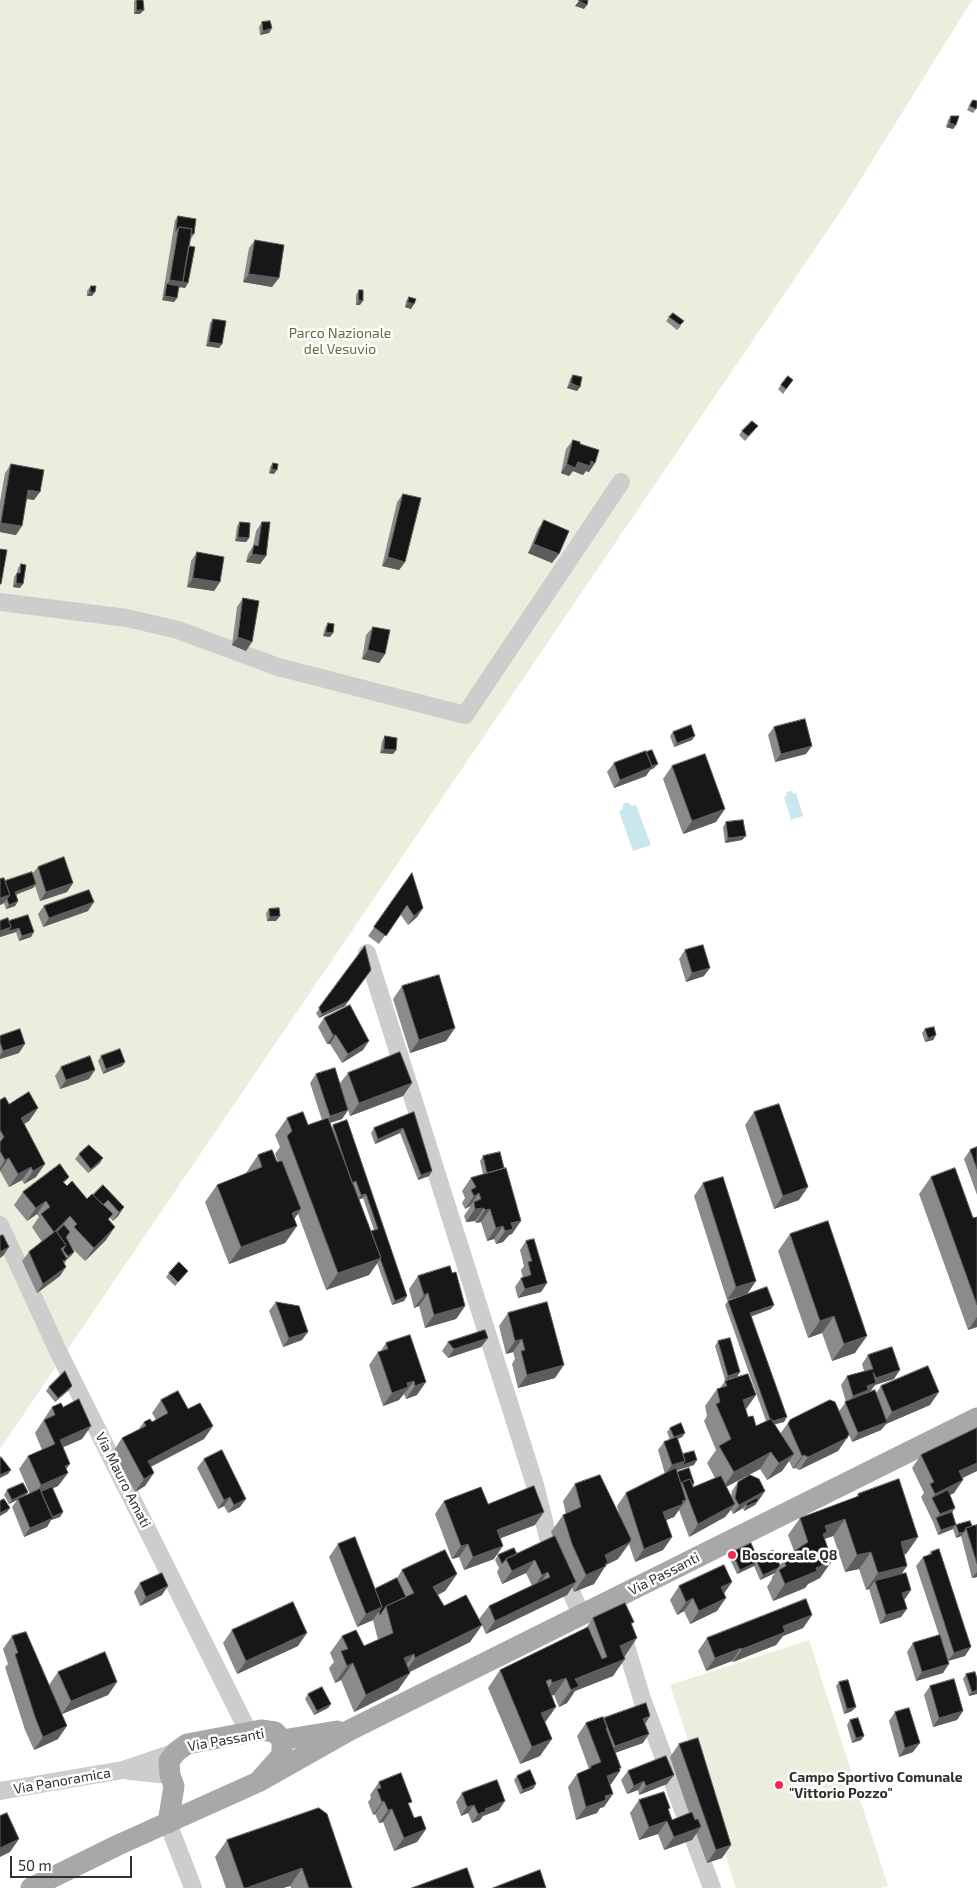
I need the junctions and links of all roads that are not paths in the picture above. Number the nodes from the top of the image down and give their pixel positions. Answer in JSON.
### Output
{"nodes":[{"id":1,"x":621,"y":482,"type":"dead end"},
{"id":2,"x":0,"y":602,"type":"edge"},
{"id":3,"x":368,"y":953,"type":"edge"},
{"id":4,"x":0,"y":1225,"type":"edge"},
{"id":5,"x":977,"y":1418,"type":"edge"},
{"id":6,"x":612,"y":1600,"type":"junction"},
{"id":7,"x":581,"y":1614,"type":"junction"},
{"id":8,"x":350,"y":1730,"type":"junction"},
{"id":9,"x":249,"y":1733,"type":"junction"},
{"id":10,"x":282,"y":1740,"type":"junction"},
{"id":11,"x":176,"y":1752,"type":"junction"},
{"id":12,"x":123,"y":1770,"type":"junction"},
{"id":13,"x":172,"y":1781,"type":"junction"},
{"id":14,"x":258,"y":1782,"type":"junction"},
{"id":15,"x":0,"y":1791,"type":"edge"},
{"id":16,"x":229,"y":1796,"type":"junction"},
{"id":17,"x":168,"y":1823,"type":"junction"},
{"id":18,"x":58,"y":1882,"type":"edge"},
{"id":19,"x":31,"y":1888,"type":"edge"},
{"id":20,"x":192,"y":1888,"type":"edge"},
{"id":21,"x":712,"y":1888,"type":"edge"}],
"edges":[{"from":1,"to":2,"type":"street"},
{"from":3,"to":7,"type":"street"},
{"from":4,"to":9,"type":"street","name":"Via Mauro Amati"},
{"from":5,"to":6,"type":"main road","name":"Via Passanti"},
{"from":6,"to":7,"type":"main road","name":"Via Passanti"},
{"from":6,"to":21,"type":"street"},
{"from":7,"to":8,"type":"main road","name":"Via Passanti"},
{"from":8,"to":10,"type":"main road","name":"Via Passanti"},
{"from":8,"to":14,"type":"main road","name":"Via Passanti"},
{"from":9,"to":10,"type":"main road","name":"Via Passanti"},
{"from":9,"to":11,"type":"main road","name":"Via Passanti"},
{"from":10,"to":14,"type":"main road","name":"Via Passanti"},
{"from":11,"to":12,"type":"street","name":"Via Panoramica"},
{"from":11,"to":13,"type":"main road","name":"Via Passanti"},
{"from":12,"to":13,"type":"street","name":"Via Panoramica"},
{"from":12,"to":15,"type":"street","name":"Via Panoramica"},
{"from":13,"to":16,"type":"main road","name":"Via Passanti"},
{"from":13,"to":17,"type":"main road","name":"Via Passanti"},
{"from":14,"to":16,"type":"main road","name":"Via Passanti"},
{"from":16,"to":17,"type":"main road","name":"Via Passanti"},
{"from":17,"to":18,"type":"main road","name":"Via Passanti"},
{"from":17,"to":20,"type":"street"},
{"from":18,"to":19,"type":"main road","name":"Via Passanti"}]}
